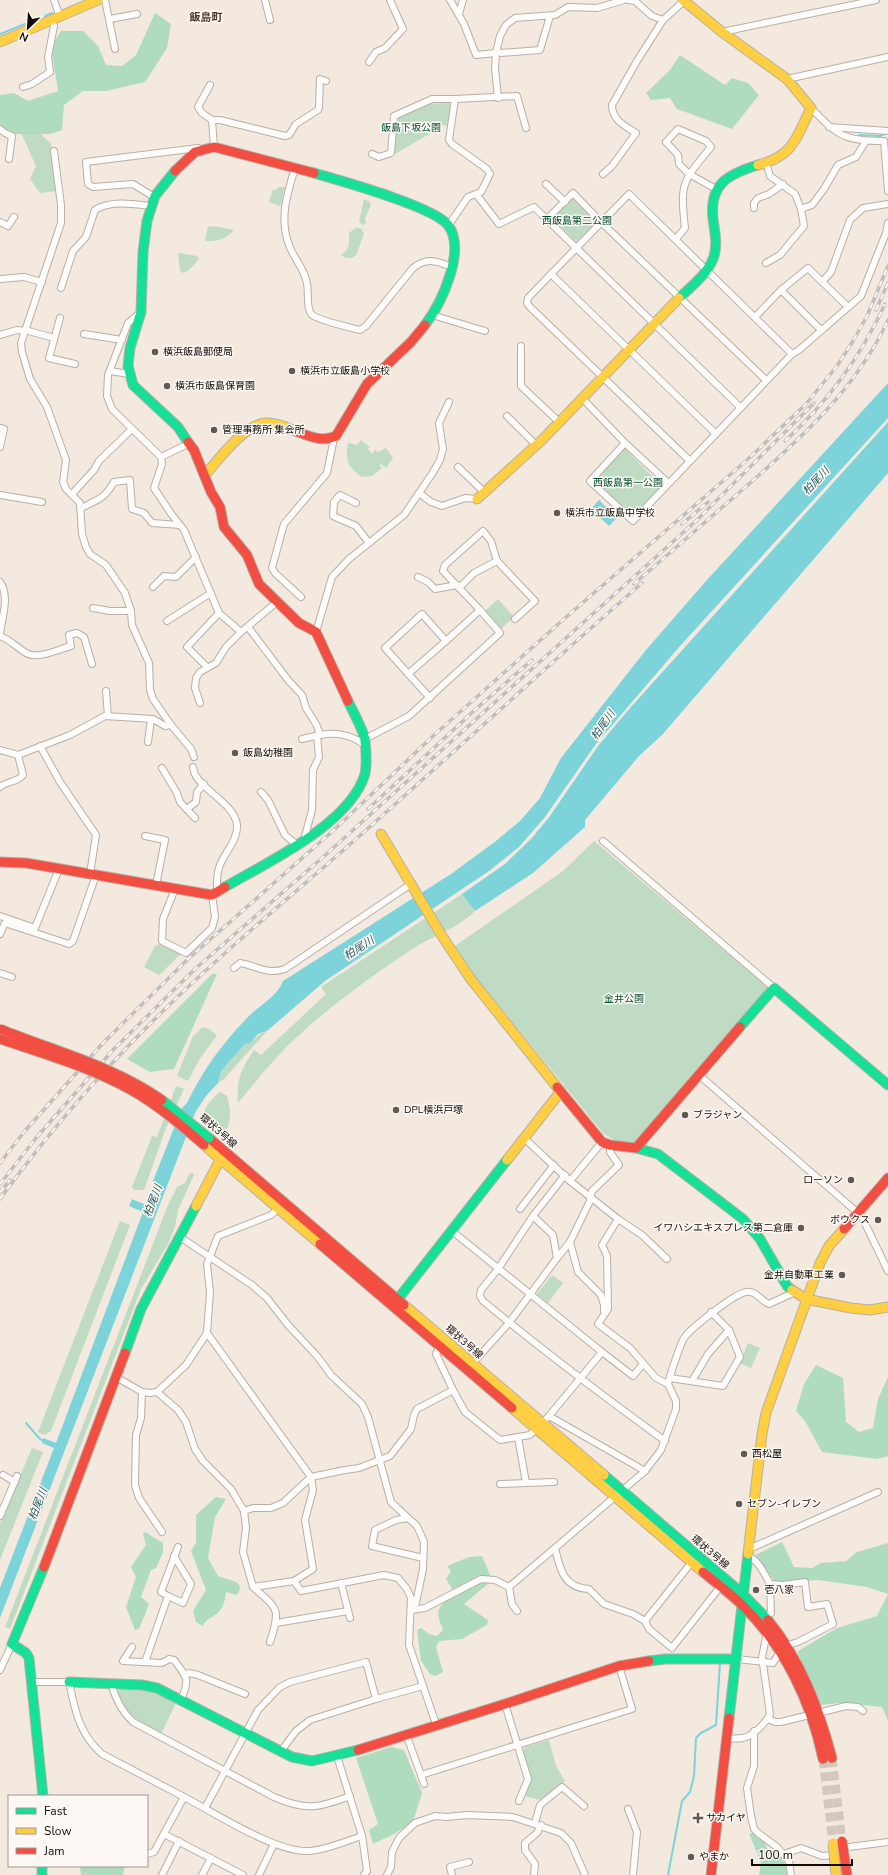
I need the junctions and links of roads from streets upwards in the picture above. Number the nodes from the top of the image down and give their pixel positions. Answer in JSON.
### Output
{"nodes":[{"id":1,"x":54,"y":0,"type":"edge"},
{"id":2,"x":98,"y":0,"type":"edge"},
{"id":3,"x":105,"y":0,"type":"edge"},
{"id":4,"x":265,"y":0,"type":"edge"},
{"id":5,"x":390,"y":0,"type":"edge"},
{"id":6,"x":450,"y":0,"type":"edge"},
{"id":7,"x":463,"y":0,"type":"edge"},
{"id":8,"x":624,"y":0,"type":"edge"},
{"id":9,"x":628,"y":0,"type":"edge"},
{"id":10,"x":876,"y":0,"type":"edge"},
{"id":11,"x":683,"y":1,"type":"edge"},
{"id":12,"x":137,"y":14,"type":"dead end"},
{"id":13,"x":459,"y":14,"type":"junction"},
{"id":14,"x":550,"y":16,"type":"junction"},
{"id":15,"x":56,"y":18,"type":"junction"},
{"id":16,"x":110,"y":19,"type":"junction"},
{"id":17,"x":270,"y":20,"type":"dead end"},
{"id":18,"x":663,"y":20,"type":"junction"},
{"id":19,"x":722,"y":32,"type":"junction"},
{"id":20,"x":0,"y":42,"type":"edge"},
{"id":21,"x":115,"y":49,"type":"dead end"},
{"id":22,"x":496,"y":52,"type":"junction"},
{"id":23,"x":888,"y":57,"type":"edge"},
{"id":24,"x":369,"y":62,"type":"dead end"},
{"id":25,"x":787,"y":79,"type":"junction"},
{"id":26,"x":326,"y":81,"type":"dead end"},
{"id":27,"x":210,"y":85,"type":"dead end"},
{"id":28,"x":23,"y":87,"type":"dead end"},
{"id":29,"x":498,"y":98,"type":"junction"},
{"id":30,"x":455,"y":99,"type":"junction"},
{"id":31,"x":811,"y":108,"type":"junction"},
{"id":32,"x":212,"y":120,"type":"junction"},
{"id":33,"x":829,"y":127,"type":"junction"},
{"id":34,"x":526,"y":128,"type":"dead end"},
{"id":35,"x":0,"y":129,"type":"edge"},
{"id":36,"x":888,"y":131,"type":"edge"},
{"id":37,"x":866,"y":141,"type":"junction"},
{"id":38,"x":214,"y":147,"type":"junction"},
{"id":39,"x":201,"y":148,"type":"junction"},
{"id":40,"x":54,"y":151,"type":"dead end"},
{"id":41,"x":372,"y":154,"type":"dead end"},
{"id":42,"x":9,"y":159,"type":"dead end"},
{"id":43,"x":766,"y":162,"type":"junction"},
{"id":44,"x":295,"y":168,"type":"junction"},
{"id":45,"x":603,"y":174,"type":"dead end"},
{"id":46,"x":689,"y":174,"type":"junction"},
{"id":47,"x":546,"y":184,"type":"dead end"},
{"id":48,"x":783,"y":184,"type":"junction"},
{"id":49,"x":716,"y":189,"type":"junction"},
{"id":50,"x":888,"y":191,"type":"edge"},
{"id":51,"x":476,"y":194,"type":"junction"},
{"id":52,"x":154,"y":197,"type":"junction"},
{"id":53,"x":565,"y":202,"type":"junction"},
{"id":54,"x":888,"y":204,"type":"edge"},
{"id":55,"x":150,"y":206,"type":"junction"},
{"id":56,"x":754,"y":208,"type":"dead end"},
{"id":57,"x":801,"y":210,"type":"junction"},
{"id":58,"x":14,"y":217,"type":"dead end"},
{"id":59,"x":548,"y":218,"type":"junction"},
{"id":60,"x":0,"y":222,"type":"edge"},
{"id":61,"x":601,"y":222,"type":"junction"},
{"id":62,"x":888,"y":223,"type":"edge"},
{"id":63,"x":448,"y":226,"type":"junction"},
{"id":64,"x":676,"y":239,"type":"junction"},
{"id":65,"x":577,"y":248,"type":"junction"},
{"id":66,"x":766,"y":263,"type":"dead end"},
{"id":67,"x":452,"y":267,"type":"junction"},
{"id":68,"x":706,"y":271,"type":"junction"},
{"id":69,"x":551,"y":274,"type":"junction"},
{"id":70,"x":0,"y":279,"type":"edge"},
{"id":71,"x":42,"y":282,"type":"junction"},
{"id":72,"x":822,"y":282,"type":"junction"},
{"id":73,"x":61,"y":288,"type":"dead end"},
{"id":74,"x":781,"y":290,"type":"junction"},
{"id":75,"x":680,"y":298,"type":"junction"},
{"id":76,"x":848,"y":307,"type":"junction"},
{"id":77,"x":141,"y":312,"type":"junction"},
{"id":78,"x":432,"y":315,"type":"junction"},
{"id":79,"x":755,"y":317,"type":"junction"},
{"id":80,"x":60,"y":318,"type":"dead end"},
{"id":81,"x":655,"y":324,"type":"junction"},
{"id":82,"x":821,"y":330,"type":"junction"},
{"id":83,"x":25,"y":331,"type":"junction"},
{"id":84,"x":485,"y":331,"type":"dead end"},
{"id":85,"x":84,"y":334,"type":"dead end"},
{"id":86,"x":0,"y":335,"type":"edge"},
{"id":87,"x":54,"y":338,"type":"junction"},
{"id":88,"x":122,"y":340,"type":"junction"},
{"id":89,"x":521,"y":346,"type":"dead end"},
{"id":90,"x":630,"y":350,"type":"junction"},
{"id":91,"x":792,"y":354,"type":"junction"},
{"id":92,"x":75,"y":364,"type":"dead end"},
{"id":93,"x":110,"y":371,"type":"junction"},
{"id":94,"x":129,"y":374,"type":"junction"},
{"id":95,"x":602,"y":378,"type":"junction"},
{"id":96,"x":766,"y":380,"type":"junction"},
{"id":97,"x":582,"y":398,"type":"junction"},
{"id":98,"x":449,"y":402,"type":"dead end"},
{"id":99,"x":740,"y":407,"type":"junction"},
{"id":100,"x":507,"y":416,"type":"dead end"},
{"id":101,"x":559,"y":422,"type":"junction"},
{"id":102,"x":0,"y":428,"type":"edge"},
{"id":103,"x":132,"y":428,"type":"junction"},
{"id":104,"x":716,"y":434,"type":"junction"},
{"id":105,"x":334,"y":438,"type":"junction"},
{"id":106,"x":190,"y":443,"type":"junction"},
{"id":107,"x":625,"y":443,"type":"junction"},
{"id":108,"x":536,"y":445,"type":"junction"},
{"id":109,"x":0,"y":448,"type":"edge"},
{"id":110,"x":161,"y":457,"type":"junction"},
{"id":111,"x":690,"y":461,"type":"junction"},
{"id":112,"x":458,"y":467,"type":"dead end"},
{"id":113,"x":205,"y":475,"type":"junction"},
{"id":114,"x":668,"y":483,"type":"junction"},
{"id":115,"x":484,"y":492,"type":"junction"},
{"id":116,"x":419,"y":493,"type":"junction"},
{"id":117,"x":72,"y":494,"type":"junction"},
{"id":118,"x":0,"y":495,"type":"edge"},
{"id":119,"x":477,"y":499,"type":"joint"},
{"id":120,"x":42,"y":502,"type":"dead end"},
{"id":121,"x":356,"y":503,"type":"dead end"},
{"id":122,"x":81,"y":508,"type":"junction"},
{"id":123,"x":180,"y":524,"type":"junction"},
{"id":124,"x":369,"y":543,"type":"junction"},
{"id":125,"x":196,"y":557,"type":"junction"},
{"id":126,"x":498,"y":561,"type":"junction"},
{"id":127,"x":418,"y":577,"type":"dead end"},
{"id":128,"x":0,"y":582,"type":"edge"},
{"id":129,"x":153,"y":587,"type":"dead end"},
{"id":130,"x":458,"y":587,"type":"junction"},
{"id":131,"x":211,"y":593,"type":"junction"},
{"id":132,"x":302,"y":597,"type":"dead end"},
{"id":133,"x":277,"y":602,"type":"junction"},
{"id":134,"x":93,"y":608,"type":"dead end"},
{"id":135,"x":480,"y":610,"type":"junction"},
{"id":136,"x":131,"y":611,"type":"junction"},
{"id":137,"x":219,"y":613,"type":"junction"},
{"id":138,"x":515,"y":619,"type":"dead end"},
{"id":139,"x":167,"y":621,"type":"dead end"},
{"id":140,"x":248,"y":627,"type":"junction"},
{"id":141,"x":241,"y":632,"type":"junction"},
{"id":142,"x":316,"y":632,"type":"junction"},
{"id":143,"x":0,"y":633,"type":"edge"},
{"id":144,"x":0,"y":636,"type":"edge"},
{"id":145,"x":446,"y":641,"type":"junction"},
{"id":146,"x":92,"y":664,"type":"dead end"},
{"id":147,"x":207,"y":667,"type":"junction"},
{"id":148,"x":408,"y":674,"type":"junction"},
{"id":149,"x":106,"y":691,"type":"dead end"},
{"id":150,"x":430,"y":698,"type":"junction"},
{"id":151,"x":200,"y":703,"type":"dead end"},
{"id":152,"x":108,"y":716,"type":"junction"},
{"id":153,"x":151,"y":719,"type":"junction"},
{"id":154,"x":171,"y":725,"type":"junction"},
{"id":155,"x":319,"y":735,"type":"junction"},
{"id":156,"x":302,"y":739,"type":"dead end"},
{"id":157,"x":148,"y":742,"type":"dead end"},
{"id":158,"x":365,"y":742,"type":"junction"},
{"id":159,"x":40,"y":746,"type":"junction"},
{"id":160,"x":0,"y":750,"type":"edge"},
{"id":161,"x":18,"y":755,"type":"junction"},
{"id":162,"x":194,"y":757,"type":"dead end"},
{"id":163,"x":193,"y":767,"type":"dead end"},
{"id":164,"x":162,"y":768,"type":"dead end"},
{"id":165,"x":204,"y":784,"type":"junction"},
{"id":166,"x":0,"y":787,"type":"edge"},
{"id":167,"x":261,"y":792,"type":"dead end"},
{"id":168,"x":187,"y":809,"type":"junction"},
{"id":169,"x":195,"y":818,"type":"dead end"},
{"id":170,"x":381,"y":834,"type":"dead end"},
{"id":171,"x":145,"y":836,"type":"dead end"},
{"id":172,"x":603,"y":841,"type":"dead end"},
{"id":173,"x":300,"y":842,"type":"junction"},
{"id":174,"x":0,"y":862,"type":"edge"},
{"id":175,"x":59,"y":869,"type":"junction"},
{"id":176,"x":93,"y":874,"type":"junction"},
{"id":177,"x":156,"y":885,"type":"junction"},
{"id":178,"x":413,"y":886,"type":"junction"},
{"id":179,"x":175,"y":888,"type":"junction"},
{"id":180,"x":214,"y":894,"type":"junction"},
{"id":181,"x":0,"y":916,"type":"edge"},
{"id":182,"x":0,"y":934,"type":"edge"},
{"id":183,"x":234,"y":968,"type":"dead end"},
{"id":184,"x":0,"y":973,"type":"edge"},
{"id":185,"x":12,"y":977,"type":"dead end"},
{"id":186,"x":774,"y":988,"type":"junction"},
{"id":187,"x":0,"y":1029,"type":"edge"},
{"id":188,"x":0,"y":1039,"type":"edge"},
{"id":189,"x":699,"y":1075,"type":"junction"},
{"id":190,"x":888,"y":1085,"type":"edge"},
{"id":191,"x":561,"y":1091,"type":"junction"},
{"id":192,"x":524,"y":1138,"type":"junction"},
{"id":193,"x":206,"y":1141,"type":"junction"},
{"id":194,"x":606,"y":1144,"type":"junction"},
{"id":195,"x":636,"y":1148,"type":"junction"},
{"id":196,"x":224,"y":1151,"type":"junction"},
{"id":197,"x":220,"y":1160,"type":"junction"},
{"id":198,"x":554,"y":1165,"type":"junction"},
{"id":199,"x":565,"y":1175,"type":"junction"},
{"id":200,"x":888,"y":1178,"type":"edge"},
{"id":201,"x":570,"y":1181,"type":"junction"},
{"id":202,"x":591,"y":1198,"type":"junction"},
{"id":203,"x":278,"y":1209,"type":"junction"},
{"id":204,"x":520,"y":1209,"type":"dead end"},
{"id":205,"x":858,"y":1212,"type":"junction"},
{"id":206,"x":534,"y":1216,"type":"junction"},
{"id":207,"x":618,"y":1219,"type":"junction"},
{"id":208,"x":452,"y":1231,"type":"junction"},
{"id":209,"x":180,"y":1237,"type":"junction"},
{"id":210,"x":570,"y":1242,"type":"junction"},
{"id":211,"x":210,"y":1256,"type":"junction"},
{"id":212,"x":557,"y":1258,"type":"junction"},
{"id":213,"x":667,"y":1259,"type":"dead end"},
{"id":214,"x":498,"y":1269,"type":"junction"},
{"id":215,"x":888,"y":1271,"type":"edge"},
{"id":216,"x":794,"y":1292,"type":"junction"},
{"id":217,"x":530,"y":1296,"type":"junction"},
{"id":218,"x":806,"y":1299,"type":"junction"},
{"id":219,"x":395,"y":1303,"type":"junction"},
{"id":220,"x":888,"y":1307,"type":"edge"},
{"id":221,"x":711,"y":1312,"type":"junction"},
{"id":222,"x":604,"y":1316,"type":"junction"},
{"id":223,"x":509,"y":1323,"type":"junction"},
{"id":224,"x":729,"y":1330,"type":"junction"},
{"id":225,"x":207,"y":1334,"type":"junction"},
{"id":226,"x":441,"y":1343,"type":"junction"},
{"id":227,"x":602,"y":1352,"type":"junction"},
{"id":228,"x":472,"y":1364,"type":"junction"},
{"id":229,"x":643,"y":1364,"type":"junction"},
{"id":230,"x":116,"y":1377,"type":"junction"},
{"id":231,"x":579,"y":1379,"type":"junction"},
{"id":232,"x":669,"y":1381,"type":"junction"},
{"id":233,"x":692,"y":1381,"type":"junction"},
{"id":234,"x":453,"y":1390,"type":"junction"},
{"id":235,"x":142,"y":1392,"type":"junction"},
{"id":236,"x":157,"y":1392,"type":"junction"},
{"id":237,"x":550,"y":1416,"type":"junction"},
{"id":238,"x":539,"y":1426,"type":"junction"},
{"id":239,"x":518,"y":1437,"type":"junction"},
{"id":240,"x":665,"y":1441,"type":"junction"},
{"id":241,"x":380,"y":1461,"type":"junction"},
{"id":242,"x":646,"y":1471,"type":"junction"},
{"id":243,"x":3,"y":1475,"type":"dead end"},
{"id":244,"x":311,"y":1477,"type":"junction"},
{"id":245,"x":554,"y":1482,"type":"dead end"},
{"id":246,"x":526,"y":1483,"type":"junction"},
{"id":247,"x":500,"y":1484,"type":"dead end"},
{"id":248,"x":878,"y":1492,"type":"dead end"},
{"id":249,"x":619,"y":1494,"type":"junction"},
{"id":250,"x":244,"y":1511,"type":"junction"},
{"id":251,"x":0,"y":1516,"type":"edge"},
{"id":252,"x":408,"y":1518,"type":"junction"},
{"id":253,"x":162,"y":1532,"type":"dead end"},
{"id":254,"x":178,"y":1547,"type":"dead end"},
{"id":255,"x":555,"y":1548,"type":"junction"},
{"id":256,"x":749,"y":1552,"type":"junction"},
{"id":257,"x":174,"y":1556,"type":"junction"},
{"id":258,"x":423,"y":1558,"type":"junction"},
{"id":259,"x":691,"y":1563,"type":"junction"},
{"id":260,"x":294,"y":1581,"type":"junction"},
{"id":261,"x":341,"y":1582,"type":"junction"},
{"id":262,"x":770,"y":1584,"type":"junction"},
{"id":263,"x":252,"y":1587,"type":"junction"},
{"id":264,"x":509,"y":1587,"type":"junction"},
{"id":265,"x":720,"y":1587,"type":"junction"},
{"id":266,"x":744,"y":1595,"type":"junction"},
{"id":267,"x":168,"y":1596,"type":"junction"},
{"id":268,"x":743,"y":1606,"type":"junction"},
{"id":269,"x":411,"y":1609,"type":"junction"},
{"id":270,"x":517,"y":1611,"type":"dead end"},
{"id":271,"x":765,"y":1618,"type":"junction"},
{"id":272,"x":645,"y":1621,"type":"junction"},
{"id":273,"x":276,"y":1623,"type":"junction"},
{"id":274,"x":767,"y":1633,"type":"junction"},
{"id":275,"x":270,"y":1642,"type":"dead end"},
{"id":276,"x":12,"y":1644,"type":"junction"},
{"id":277,"x":132,"y":1647,"type":"dead end"},
{"id":278,"x":782,"y":1649,"type":"junction"},
{"id":279,"x":737,"y":1659,"type":"junction"},
{"id":280,"x":762,"y":1661,"type":"junction"},
{"id":281,"x":145,"y":1662,"type":"junction"},
{"id":282,"x":619,"y":1666,"type":"junction"},
{"id":283,"x":0,"y":1670,"type":"edge"},
{"id":284,"x":185,"y":1675,"type":"junction"},
{"id":285,"x":31,"y":1682,"type":"junction"},
{"id":286,"x":69,"y":1682,"type":"junction"},
{"id":287,"x":111,"y":1683,"type":"junction"},
{"id":288,"x":423,"y":1686,"type":"junction"},
{"id":289,"x":245,"y":1694,"type":"dead end"},
{"id":290,"x":182,"y":1699,"type":"junction"},
{"id":291,"x":376,"y":1699,"type":"junction"},
{"id":292,"x":505,"y":1704,"type":"junction"},
{"id":293,"x":863,"y":1711,"type":"dead end"},
{"id":294,"x":816,"y":1714,"type":"junction"},
{"id":295,"x":768,"y":1719,"type":"junction"},
{"id":296,"x":436,"y":1724,"type":"junction"},
{"id":297,"x":754,"y":1731,"type":"junction"},
{"id":298,"x":245,"y":1733,"type":"junction"},
{"id":299,"x":406,"y":1734,"type":"junction"},
{"id":300,"x":727,"y":1738,"type":"junction"},
{"id":301,"x":518,"y":1744,"type":"junction"},
{"id":302,"x":281,"y":1751,"type":"junction"},
{"id":303,"x":337,"y":1756,"type":"junction"},
{"id":304,"x":828,"y":1758,"type":"tunnel mouth"},
{"id":305,"x":225,"y":1771,"type":"junction"},
{"id":306,"x":421,"y":1774,"type":"junction"},
{"id":307,"x":424,"y":1784,"type":"dead end"},
{"id":308,"x":43,"y":1795,"type":"edge"},
{"id":309,"x":350,"y":1796,"type":"junction"},
{"id":310,"x":184,"y":1797,"type":"junction"},
{"id":311,"x":519,"y":1801,"type":"dead end"},
{"id":312,"x":584,"y":1806,"type":"dead end"},
{"id":313,"x":205,"y":1808,"type":"junction"},
{"id":314,"x":628,"y":1809,"type":"dead end"},
{"id":315,"x":538,"y":1824,"type":"junction"},
{"id":316,"x":164,"y":1834,"type":"junction"},
{"id":317,"x":362,"y":1836,"type":"junction"},
{"id":318,"x":179,"y":1841,"type":"junction"},
{"id":319,"x":888,"y":1842,"type":"edge"},
{"id":320,"x":274,"y":1844,"type":"junction"},
{"id":321,"x":148,"y":1854,"type":"edge"},
{"id":322,"x":784,"y":1854,"type":"junction"},
{"id":323,"x":211,"y":1858,"type":"junction"},
{"id":324,"x":469,"y":1862,"type":"dead end"},
{"id":325,"x":162,"y":1875,"type":"edge"},
{"id":326,"x":202,"y":1875,"type":"edge"},
{"id":327,"x":242,"y":1875,"type":"edge"},
{"id":328,"x":258,"y":1875,"type":"edge"},
{"id":329,"x":364,"y":1875,"type":"edge"},
{"id":330,"x":387,"y":1875,"type":"edge"},
{"id":331,"x":452,"y":1875,"type":"edge"},
{"id":332,"x":534,"y":1875,"type":"edge"},
{"id":333,"x":585,"y":1875,"type":"edge"},
{"id":334,"x":633,"y":1875,"type":"edge"},
{"id":335,"x":710,"y":1875,"type":"edge"},
{"id":336,"x":791,"y":1875,"type":"edge"},
{"id":337,"x":836,"y":1875,"type":"edge"},
{"id":338,"x":847,"y":1875,"type":"edge"}],
"edges":[{"from":1,"to":15,"type":"street"},
{"from":2,"to":15,"type":"street"},
{"from":3,"to":16,"type":"street"},
{"from":4,"to":17,"type":"street"},
{"from":5,"to":24,"type":"street"},
{"from":6,"to":13,"type":"street"},
{"from":7,"to":13,"type":"street"},
{"from":8,"to":14,"type":"street"},
{"from":9,"to":18,"type":"street"},
{"from":10,"to":19,"type":"street"},
{"from":11,"to":18,"type":"street"},
{"from":11,"to":19,"type":"street"},
{"from":12,"to":16,"type":"street"},
{"from":13,"to":22,"type":"street"},
{"from":14,"to":22,"type":"street"},
{"from":14,"to":22,"type":"street"},
{"from":15,"to":20,"type":"street"},
{"from":15,"to":28,"type":"street"},
{"from":16,"to":21,"type":"street"},
{"from":18,"to":45,"type":"street"},
{"from":19,"to":25,"type":"street"},
{"from":22,"to":29,"type":"street"},
{"from":23,"to":25,"type":"street"},
{"from":25,"to":31,"type":"street"},
{"from":26,"to":32,"type":"street"},
{"from":27,"to":32,"type":"street"},
{"from":29,"to":30,"type":"street"},
{"from":29,"to":34,"type":"street"},
{"from":30,"to":41,"type":"street"},
{"from":30,"to":51,"type":"street"},
{"from":31,"to":33,"type":"street"},
{"from":31,"to":43,"type":"street"},
{"from":32,"to":38,"type":"street"},
{"from":33,"to":36,"type":"street"},
{"from":33,"to":37,"type":"street"},
{"from":35,"to":42,"type":"street"},
{"from":37,"to":50,"type":"street"},
{"from":37,"to":57,"type":"street"},
{"from":38,"to":39,"type":"street"},
{"from":38,"to":44,"type":"street"},
{"from":39,"to":52,"type":"street"},
{"from":39,"to":52,"type":"street"},
{"from":40,"to":71,"type":"street"},
{"from":43,"to":48,"type":"street"},
{"from":43,"to":49,"type":"street"},
{"from":44,"to":63,"type":"street"},
{"from":44,"to":67,"type":"street"},
{"from":46,"to":46,"type":"street"},
{"from":46,"to":49,"type":"street"},
{"from":46,"to":64,"type":"street"},
{"from":47,"to":53,"type":"street"},
{"from":48,"to":56,"type":"street"},
{"from":48,"to":57,"type":"street"},
{"from":49,"to":68,"type":"street"},
{"from":51,"to":59,"type":"street"},
{"from":51,"to":63,"type":"street"},
{"from":52,"to":55,"type":"street"},
{"from":53,"to":59,"type":"street"},
{"from":53,"to":61,"type":"street"},
{"from":54,"to":72,"type":"street"},
{"from":55,"to":73,"type":"street"},
{"from":55,"to":77,"type":"street"},
{"from":57,"to":66,"type":"street"},
{"from":58,"to":60,"type":"street"},
{"from":59,"to":65,"type":"street"},
{"from":61,"to":64,"type":"street"},
{"from":61,"to":65,"type":"street"},
{"from":61,"to":75,"type":"street"},
{"from":62,"to":76,"type":"street"},
{"from":63,"to":67,"type":"street"},
{"from":64,"to":68,"type":"street"},
{"from":65,"to":69,"type":"street"},
{"from":65,"to":81,"type":"street"},
{"from":67,"to":78,"type":"street"},
{"from":68,"to":75,"type":"street"},
{"from":68,"to":79,"type":"street"},
{"from":69,"to":90,"type":"street"},
{"from":69,"to":95,"type":"street"},
{"from":70,"to":71,"type":"street"},
{"from":71,"to":83,"type":"street"},
{"from":72,"to":74,"type":"street"},
{"from":72,"to":76,"type":"street"},
{"from":74,"to":79,"type":"street"},
{"from":74,"to":82,"type":"street"},
{"from":75,"to":81,"type":"street"},
{"from":75,"to":96,"type":"street"},
{"from":76,"to":82,"type":"street"},
{"from":77,"to":88,"type":"street"},
{"from":77,"to":94,"type":"street"},
{"from":78,"to":84,"type":"street"},
{"from":78,"to":105,"type":"street"},
{"from":79,"to":91,"type":"street"},
{"from":80,"to":87,"type":"street"},
{"from":81,"to":90,"type":"street"},
{"from":81,"to":99,"type":"street"},
{"from":82,"to":91,"type":"street"},
{"from":83,"to":86,"type":"street"},
{"from":83,"to":87,"type":"street"},
{"from":83,"to":117,"type":"street"},
{"from":85,"to":88,"type":"street"},
{"from":87,"to":92,"type":"street"},
{"from":88,"to":93,"type":"street"},
{"from":89,"to":101,"type":"street"},
{"from":90,"to":95,"type":"street"},
{"from":90,"to":104,"type":"street"},
{"from":91,"to":96,"type":"street"},
{"from":93,"to":94,"type":"street"},
{"from":93,"to":103,"type":"street"},
{"from":94,"to":106,"type":"street"},
{"from":95,"to":97,"type":"street"},
{"from":95,"to":111,"type":"street"},
{"from":96,"to":99,"type":"street"},
{"from":97,"to":101,"type":"street"},
{"from":97,"to":107,"type":"street"},
{"from":98,"to":116,"type":"street"},
{"from":99,"to":104,"type":"street"},
{"from":100,"to":108,"type":"street"},
{"from":101,"to":108,"type":"street"},
{"from":102,"to":109,"type":"street"},
{"from":103,"to":110,"type":"street"},
{"from":103,"to":117,"type":"street"},
{"from":104,"to":111,"type":"street"},
{"from":105,"to":113,"type":"street"},
{"from":105,"to":132,"type":"street"},
{"from":106,"to":110,"type":"street"},
{"from":106,"to":113,"type":"street"},
{"from":107,"to":114,"type":"street"},
{"from":107,"to":114,"type":"street"},
{"from":108,"to":115,"type":"street"},
{"from":110,"to":123,"type":"street"},
{"from":111,"to":114,"type":"street"},
{"from":112,"to":115,"type":"street"},
{"from":113,"to":133,"type":"street"},
{"from":115,"to":119,"type":"street"},
{"from":116,"to":119,"type":"street"},
{"from":116,"to":124,"type":"street"},
{"from":117,"to":122,"type":"street"},
{"from":118,"to":120,"type":"street"},
{"from":121,"to":124,"type":"street"},
{"from":122,"to":123,"type":"street"},
{"from":122,"to":136,"type":"street"},
{"from":123,"to":125,"type":"street"},
{"from":124,"to":142,"type":"street"},
{"from":125,"to":129,"type":"street"},
{"from":125,"to":131,"type":"street"},
{"from":126,"to":130,"type":"street"},
{"from":126,"to":130,"type":"street"},
{"from":126,"to":138,"type":"street"},
{"from":127,"to":130,"type":"street"},
{"from":128,"to":143,"type":"street"},
{"from":130,"to":135,"type":"street"},
{"from":131,"to":137,"type":"street"},
{"from":131,"to":139,"type":"street"},
{"from":133,"to":140,"type":"street"},
{"from":133,"to":142,"type":"street"},
{"from":134,"to":136,"type":"street"},
{"from":135,"to":145,"type":"street"},
{"from":135,"to":150,"type":"street"},
{"from":136,"to":154,"type":"street"},
{"from":137,"to":141,"type":"street"},
{"from":137,"to":147,"type":"street"},
{"from":140,"to":141,"type":"street"},
{"from":140,"to":155,"type":"street"},
{"from":141,"to":147,"type":"street"},
{"from":142,"to":158,"type":"street"},
{"from":144,"to":146,"type":"street"},
{"from":145,"to":148,"type":"street"},
{"from":145,"to":148,"type":"street"},
{"from":147,"to":151,"type":"street"},
{"from":148,"to":150,"type":"street"},
{"from":149,"to":152,"type":"street"},
{"from":150,"to":158,"type":"street"},
{"from":152,"to":153,"type":"street"},
{"from":152,"to":159,"type":"street"},
{"from":153,"to":154,"type":"street"},
{"from":153,"to":157,"type":"street"},
{"from":154,"to":162,"type":"street"},
{"from":155,"to":156,"type":"street"},
{"from":155,"to":158,"type":"street"},
{"from":155,"to":173,"type":"street"},
{"from":158,"to":173,"type":"street"},
{"from":159,"to":161,"type":"street"},
{"from":159,"to":176,"type":"street"},
{"from":160,"to":161,"type":"street"},
{"from":161,"to":166,"type":"street"},
{"from":163,"to":165,"type":"street"},
{"from":164,"to":168,"type":"street"},
{"from":165,"to":168,"type":"street"},
{"from":165,"to":180,"type":"street"},
{"from":167,"to":173,"type":"street"},
{"from":168,"to":169,"type":"street"},
{"from":170,"to":178,"type":"street"},
{"from":171,"to":177,"type":"street"},
{"from":172,"to":186,"type":"street"},
{"from":173,"to":180,"type":"street"},
{"from":174,"to":175,"type":"street"},
{"from":175,"to":176,"type":"street"},
{"from":175,"to":181,"type":"street"},
{"from":176,"to":177,"type":"street"},
{"from":176,"to":182,"type":"street"},
{"from":177,"to":179,"type":"street"},
{"from":178,"to":183,"type":"street"},
{"from":178,"to":191,"type":"street"},
{"from":179,"to":180,"type":"street"},
{"from":179,"to":180,"type":"street"},
{"from":184,"to":185,"type":"street"},
{"from":186,"to":189,"type":"street"},
{"from":186,"to":190,"type":"street"},
{"from":187,"to":193,"type":"street","name":"環状3号線","bridge":true},
{"from":188,"to":193,"type":"street","name":"環状3号線","bridge":true},
{"from":189,"to":195,"type":"street"},
{"from":189,"to":205,"type":"street"},
{"from":191,"to":192,"type":"street"},
{"from":191,"to":194,"type":"street"},
{"from":192,"to":198,"type":"street"},
{"from":192,"to":208,"type":"street"},
{"from":193,"to":196,"type":"street","name":"環状3号線"},
{"from":193,"to":197,"type":"street","name":"環状3号線"},
{"from":194,"to":195,"type":"street"},
{"from":194,"to":201,"type":"street"},
{"from":194,"to":202,"type":"street"},
{"from":195,"to":216,"type":"street"},
{"from":196,"to":197,"type":"street"},
{"from":196,"to":219,"type":"street","name":"環状3号線"},
{"from":197,"to":203,"type":"street","name":"環状3号線"},
{"from":197,"to":209,"type":"street"},
{"from":198,"to":199,"type":"street"},
{"from":198,"to":204,"type":"street"},
{"from":199,"to":201,"type":"street"},
{"from":199,"to":206,"type":"street"},
{"from":200,"to":205,"type":"street"},
{"from":201,"to":202,"type":"street"},
{"from":202,"to":207,"type":"street"},
{"from":202,"to":210,"type":"street"},
{"from":203,"to":211,"type":"street"},
{"from":203,"to":219,"type":"street","name":"環状3号線"},
{"from":205,"to":215,"type":"street"},
{"from":205,"to":218,"type":"street"},
{"from":206,"to":212,"type":"street"},
{"from":206,"to":214,"type":"street"},
{"from":207,"to":213,"type":"street"},
{"from":207,"to":222,"type":"street"},
{"from":208,"to":214,"type":"street"},
{"from":208,"to":219,"type":"street"},
{"from":209,"to":211,"type":"street"},
{"from":209,"to":230,"type":"street"},
{"from":210,"to":212,"type":"street"},
{"from":210,"to":222,"type":"street"},
{"from":211,"to":225,"type":"street"},
{"from":211,"to":241,"type":"street"},
{"from":212,"to":217,"type":"street"},
{"from":214,"to":217,"type":"street"},
{"from":214,"to":223,"type":"street"},
{"from":216,"to":218,"type":"street"},
{"from":216,"to":221,"type":"street"},
{"from":217,"to":223,"type":"street"},
{"from":217,"to":227,"type":"street"},
{"from":218,"to":220,"type":"street"},
{"from":218,"to":256,"type":"street"},
{"from":219,"to":226,"type":"street","name":"環状3号線"},
{"from":221,"to":224,"type":"street"},
{"from":221,"to":232,"type":"street"},
{"from":222,"to":229,"type":"street"},
{"from":223,"to":228,"type":"street"},
{"from":223,"to":231,"type":"street"},
{"from":224,"to":233,"type":"street"},
{"from":224,"to":233,"type":"street"},
{"from":225,"to":236,"type":"street"},
{"from":225,"to":244,"type":"street"},
{"from":226,"to":228,"type":"street","name":"環状3号線"},
{"from":226,"to":234,"type":"street"},
{"from":226,"to":238,"type":"street","name":"環状3号線"},
{"from":227,"to":229,"type":"street"},
{"from":227,"to":231,"type":"street"},
{"from":228,"to":238,"type":"street","name":"環状3号線"},
{"from":229,"to":232,"type":"street"},
{"from":230,"to":235,"type":"street"},
{"from":230,"to":276,"type":"street"},
{"from":231,"to":237,"type":"street"},
{"from":231,"to":240,"type":"street"},
{"from":232,"to":233,"type":"street"},
{"from":232,"to":240,"type":"street"},
{"from":234,"to":239,"type":"street"},
{"from":234,"to":241,"type":"street"},
{"from":235,"to":236,"type":"street"},
{"from":235,"to":253,"type":"street"},
{"from":236,"to":250,"type":"street"},
{"from":237,"to":238,"type":"street"},
{"from":237,"to":242,"type":"street"},
{"from":238,"to":239,"type":"street"},
{"from":238,"to":249,"type":"street","name":"環状3号線"},
{"from":239,"to":246,"type":"street"},
{"from":240,"to":242,"type":"street"},
{"from":241,"to":244,"type":"street"},
{"from":241,"to":252,"type":"street"},
{"from":242,"to":249,"type":"street"},
{"from":243,"to":251,"type":"street"},
{"from":244,"to":250,"type":"street"},
{"from":244,"to":260,"type":"street"},
{"from":245,"to":246,"type":"street"},
{"from":246,"to":247,"type":"street"},
{"from":248,"to":256,"type":"street"},
{"from":249,"to":255,"type":"street"},
{"from":249,"to":259,"type":"street","name":"環状3号線"},
{"from":249,"to":266,"type":"street","name":"環状3号線"},
{"from":250,"to":263,"type":"street"},
{"from":252,"to":258,"type":"street"},
{"from":252,"to":258,"type":"street"},
{"from":254,"to":257,"type":"street"},
{"from":255,"to":264,"type":"street"},
{"from":255,"to":272,"type":"street"},
{"from":256,"to":262,"type":"street"},
{"from":256,"to":266,"type":"street"},
{"from":257,"to":267,"type":"street"},
{"from":257,"to":267,"type":"street"},
{"from":258,"to":269,"type":"street"},
{"from":259,"to":265,"type":"street","name":"環状3号線"},
{"from":259,"to":272,"type":"street"},
{"from":260,"to":261,"type":"street"},
{"from":260,"to":263,"type":"street"},
{"from":261,"to":269,"type":"street"},
{"from":261,"to":273,"type":"street"},
{"from":262,"to":271,"type":"street"},
{"from":262,"to":278,"type":"street"},
{"from":263,"to":273,"type":"street"},
{"from":264,"to":269,"type":"street"},
{"from":264,"to":270,"type":"street"},
{"from":265,"to":268,"type":"street","name":"環状3号線"},
{"from":265,"to":272,"type":"street"},
{"from":266,"to":268,"type":"street"},
{"from":266,"to":271,"type":"street","name":"環状3号線"},
{"from":267,"to":281,"type":"street"},
{"from":268,"to":274,"type":"street","name":"環状3号線"},
{"from":268,"to":279,"type":"street"},
{"from":269,"to":288,"type":"street"},
{"from":271,"to":278,"type":"street","name":"環状3号線"},
{"from":273,"to":275,"type":"street"},
{"from":274,"to":278,"type":"street","name":"環状3号線"},
{"from":274,"to":280,"type":"street"},
{"from":276,"to":283,"type":"street"},
{"from":276,"to":285,"type":"street"},
{"from":277,"to":281,"type":"street"},
{"from":278,"to":280,"type":"street"},
{"from":278,"to":294,"type":"street","name":"環状3号線"},
{"from":279,"to":280,"type":"street"},
{"from":279,"to":282,"type":"street"},
{"from":279,"to":300,"type":"street"},
{"from":280,"to":295,"type":"street"},
{"from":281,"to":284,"type":"street"},
{"from":282,"to":292,"type":"street"},
{"from":282,"to":301,"type":"street"},
{"from":284,"to":289,"type":"street"},
{"from":284,"to":290,"type":"street"},
{"from":285,"to":286,"type":"street"},
{"from":285,"to":308,"type":"street"},
{"from":286,"to":287,"type":"street"},
{"from":286,"to":310,"type":"street"},
{"from":287,"to":290,"type":"street"},
{"from":287,"to":305,"type":"street"},
{"from":288,"to":291,"type":"street"},
{"from":288,"to":296,"type":"street"},
{"from":290,"to":298,"type":"street"},
{"from":291,"to":298,"type":"street"},
{"from":291,"to":302,"type":"street"},
{"from":292,"to":296,"type":"street"},
{"from":292,"to":301,"type":"street"},
{"from":293,"to":294,"type":"street"},
{"from":294,"to":295,"type":"street"},
{"from":294,"to":304,"type":"street","name":"環状3号線"},
{"from":295,"to":297,"type":"street"},
{"from":296,"to":299,"type":"street"},
{"from":297,"to":300,"type":"street"},
{"from":297,"to":322,"type":"street"},
{"from":298,"to":302,"type":"street"},
{"from":298,"to":305,"type":"street"},
{"from":299,"to":303,"type":"street"},
{"from":299,"to":306,"type":"street"},
{"from":300,"to":335,"type":"street"},
{"from":301,"to":306,"type":"street"},
{"from":301,"to":311,"type":"street"},
{"from":302,"to":303,"type":"street"},
{"from":303,"to":309,"type":"street"},
{"from":305,"to":309,"type":"street"},
{"from":305,"to":313,"type":"street"},
{"from":306,"to":307,"type":"street"},
{"from":309,"to":317,"type":"street"},
{"from":310,"to":313,"type":"street"},
{"from":310,"to":316,"type":"street"},
{"from":312,"to":315,"type":"street"},
{"from":313,"to":320,"type":"street"},
{"from":314,"to":334,"type":"street"},
{"from":315,"to":330,"type":"street"},
{"from":315,"to":332,"type":"street"},
{"from":315,"to":333,"type":"street"},
{"from":316,"to":318,"type":"street"},
{"from":316,"to":321,"type":"street"},
{"from":317,"to":320,"type":"street"},
{"from":317,"to":329,"type":"street"},
{"from":318,"to":323,"type":"street"},
{"from":318,"to":325,"type":"street"},
{"from":319,"to":322,"type":"street"},
{"from":320,"to":328,"type":"street"},
{"from":322,"to":336,"type":"street"},
{"from":323,"to":326,"type":"street"},
{"from":323,"to":327,"type":"street"},
{"from":324,"to":331,"type":"street"},
{"from":337,"to":338,"type":"street","bridge":true}]}
